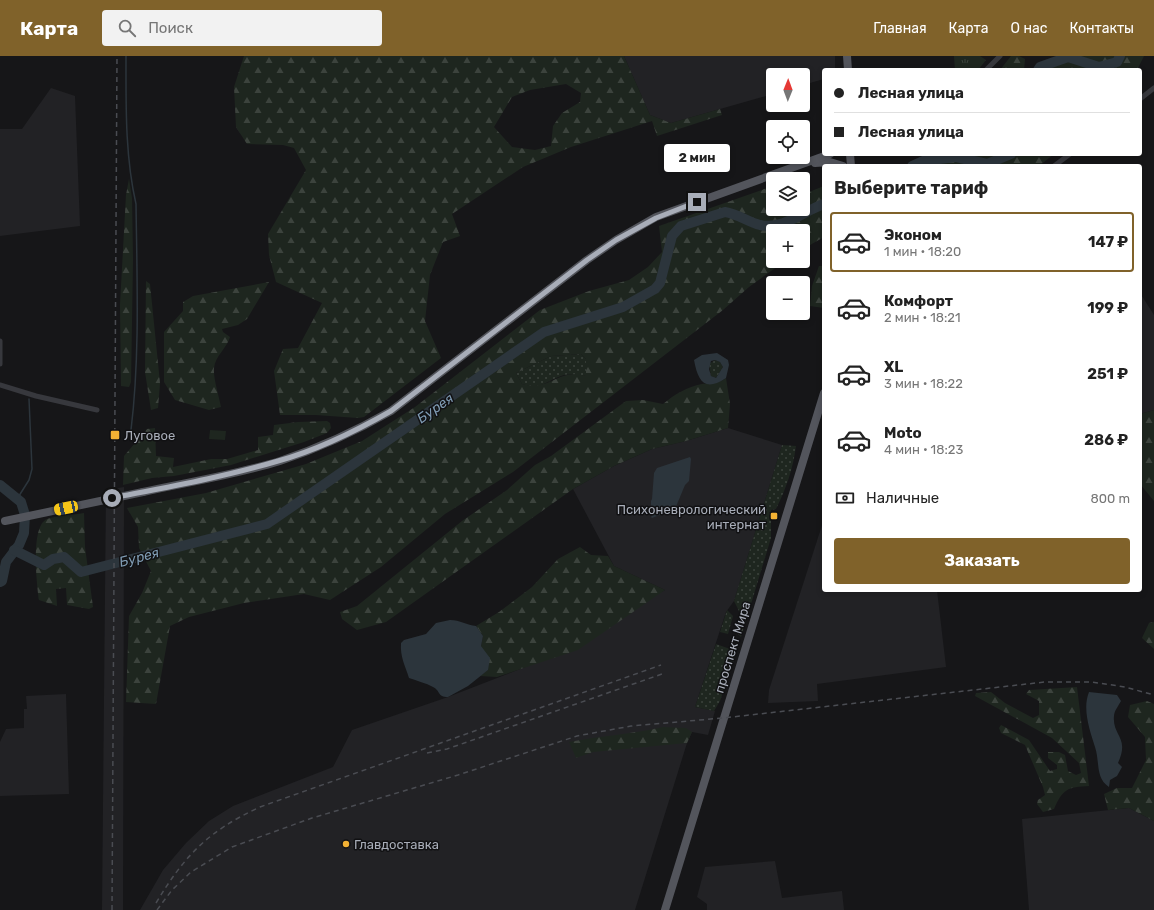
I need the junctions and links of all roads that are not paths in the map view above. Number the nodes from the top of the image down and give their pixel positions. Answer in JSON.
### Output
{"nodes":[{"id":1,"x":1000,"y":56,"type":"edge"},
{"id":2,"x":847,"y":57,"type":"edge"},
{"id":3,"x":848,"y":68,"type":"edge"},
{"id":4,"x":988,"y":68,"type":"edge"},
{"id":5,"x":1154,"y":88,"type":"edge"},
{"id":6,"x":1142,"y":97,"type":"edge"},
{"id":7,"x":824,"y":156,"type":"edge"},
{"id":8,"x":1067,"y":156,"type":"edge"},
{"id":9,"x":810,"y":162,"type":"edge"},
{"id":10,"x":804,"y":164,"type":"edge"},
{"id":11,"x":810,"y":164,"type":"edge"},
{"id":12,"x":836,"y":164,"type":"edge"},
{"id":13,"x":1057,"y":164,"type":"edge"},
{"id":14,"x":0,"y":341,"type":"edge"},
{"id":15,"x":0,"y":364,"type":"edge"},
{"id":16,"x":0,"y":385,"type":"edge"},
{"id":17,"x":822,"y":400,"type":"edge"},
{"id":18,"x":97,"y":410,"type":"dead end"},
{"id":19,"x":2,"y":521,"type":"edge"},
{"id":20,"x":665,"y":910,"type":"edge"}],
"edges":[{"from":1,"to":4,"type":"street"},
{"from":2,"to":3,"type":"main road"},
{"from":5,"to":6,"type":"street"},
{"from":7,"to":9,"type":"main road"},
{"from":8,"to":13,"type":"street"},
{"from":10,"to":19,"type":"main road","bridge":true},
{"from":11,"to":12,"type":"main road"},
{"from":14,"to":15,"type":"street"},
{"from":16,"to":18,"type":"street"},
{"from":17,"to":20,"type":"main road","name":"проспект Мира"}]}
